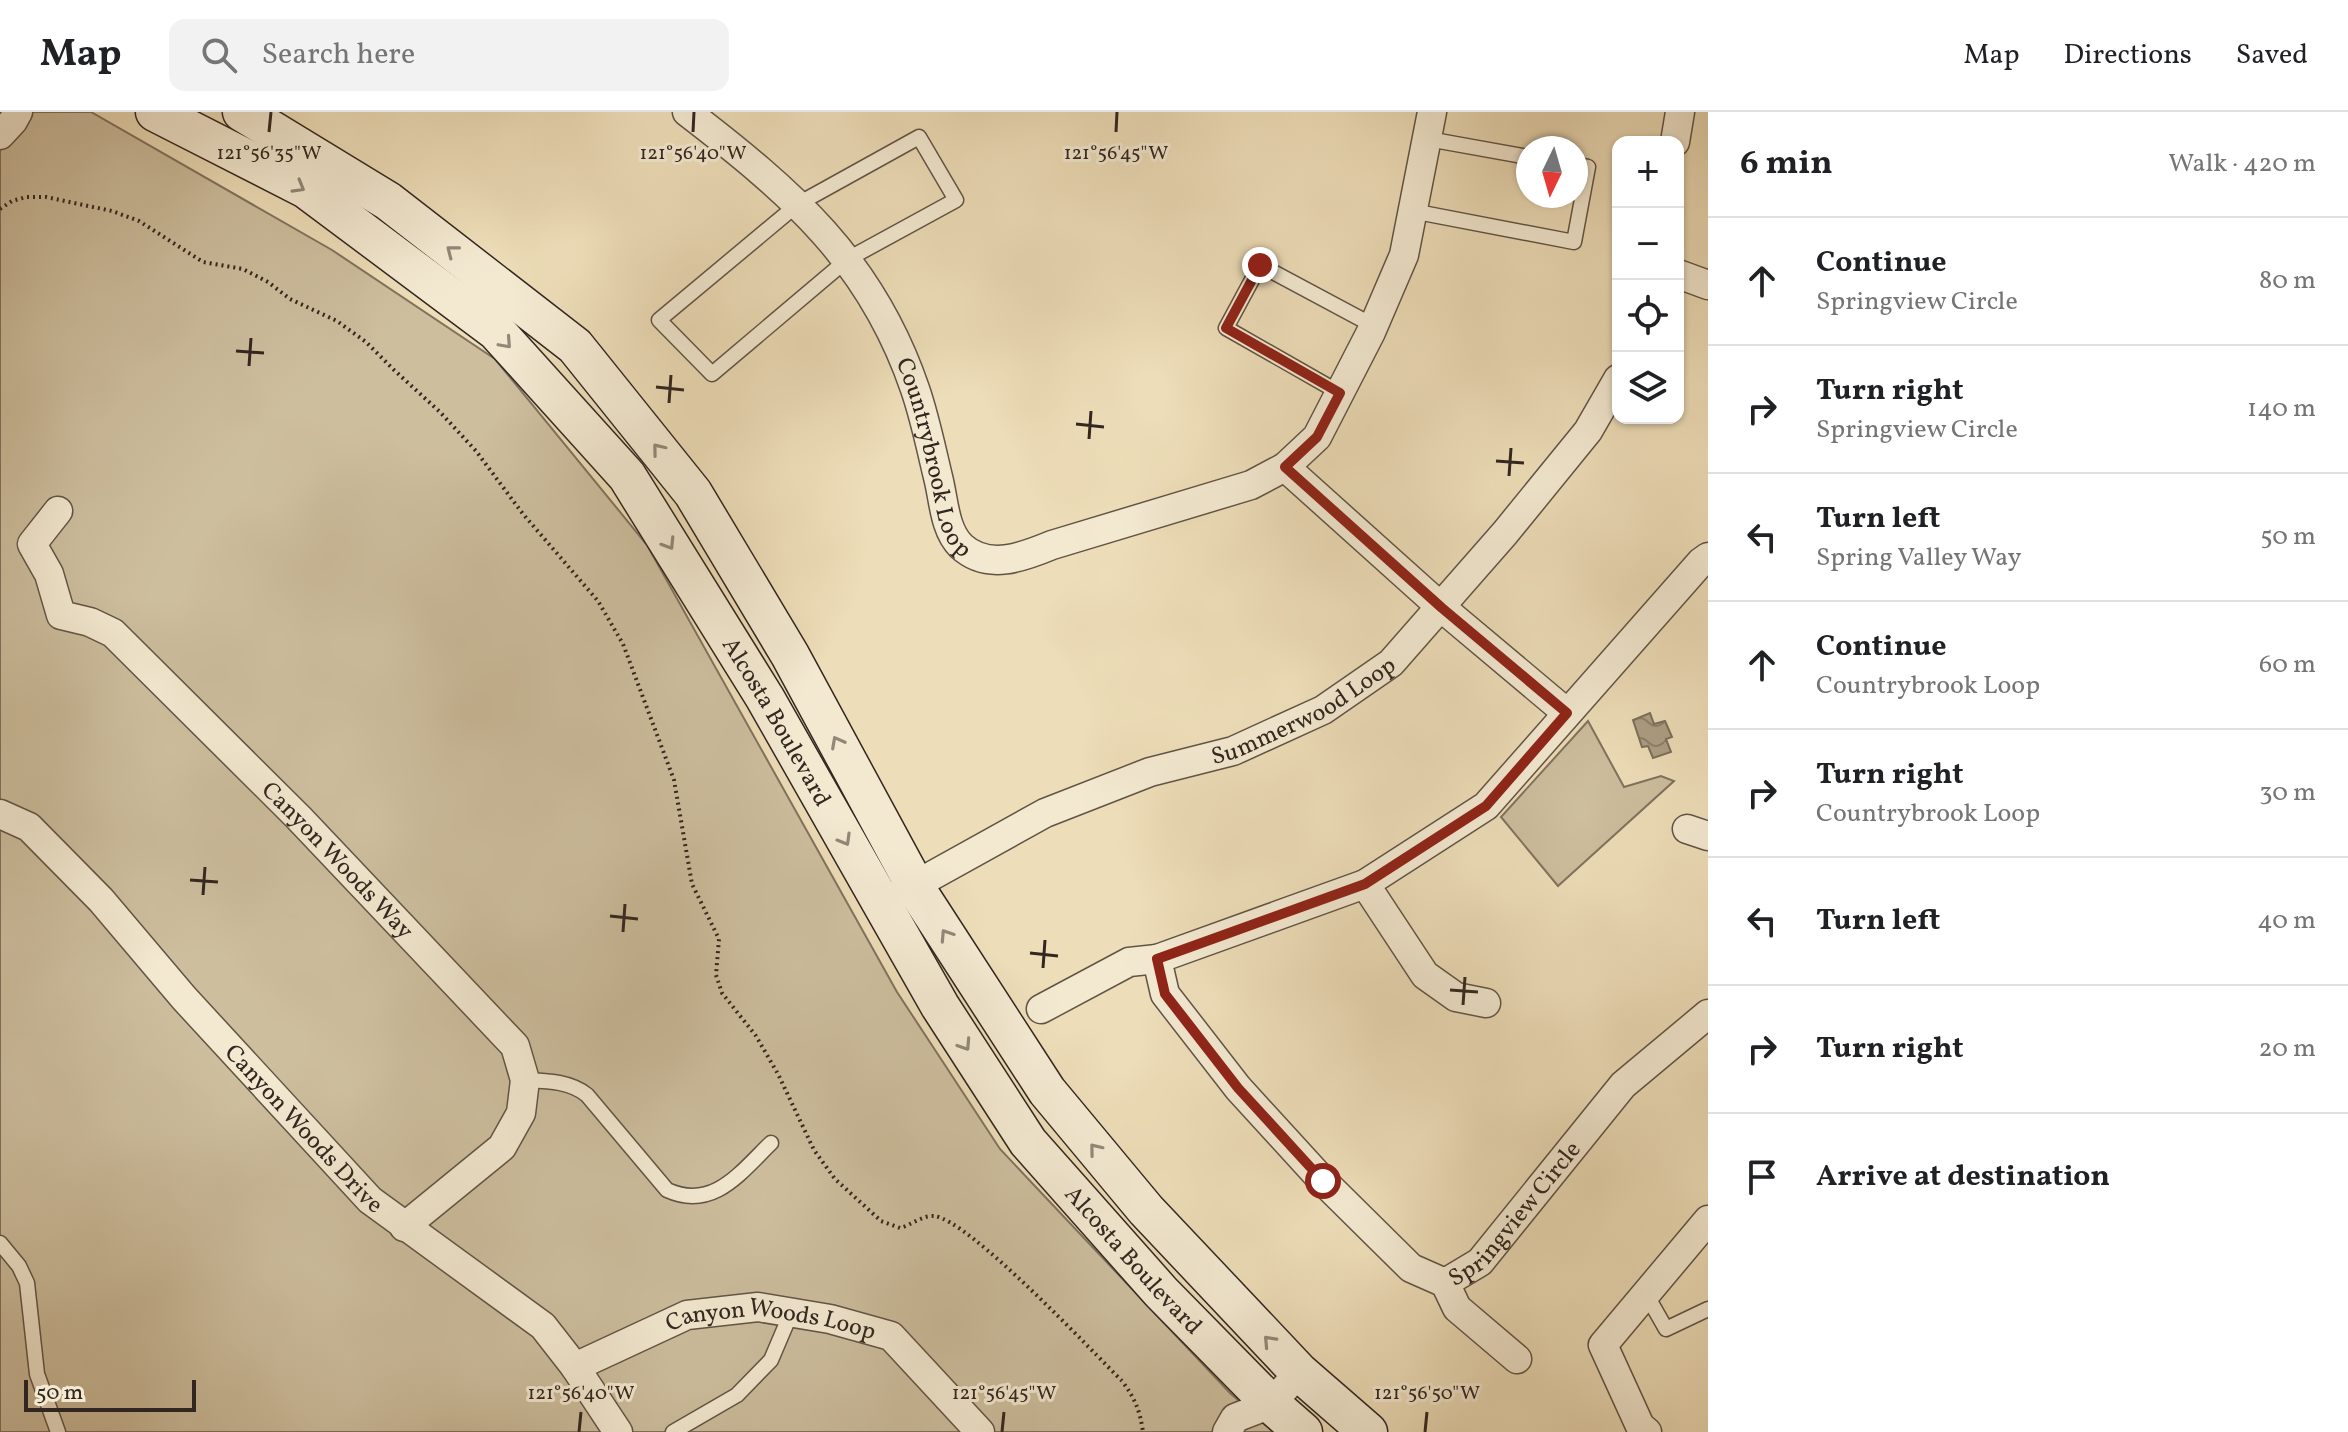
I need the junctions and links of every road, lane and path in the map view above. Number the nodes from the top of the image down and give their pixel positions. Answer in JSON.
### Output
{"nodes":[{"id":1,"x":18,"y":112,"type":"edge"},
{"id":2,"x":155,"y":112,"type":"edge"},
{"id":3,"x":242,"y":112,"type":"edge"},
{"id":4,"x":687,"y":112,"type":"edge"},
{"id":5,"x":1680,"y":112,"type":"edge"},
{"id":6,"x":1430,"y":125,"type":"edge"},
{"id":7,"x":0,"y":135,"type":"edge"},
{"id":8,"x":1676,"y":136,"type":"edge"},
{"id":9,"x":1516,"y":153,"type":"edge"},
{"id":10,"x":798,"y":204,"type":"junction"},
{"id":11,"x":1580,"y":208,"type":"edge"},
{"id":12,"x":0,"y":209,"type":"edge"},
{"id":13,"x":1412,"y":211,"type":"junction"},
{"id":14,"x":848,"y":259,"type":"junction"},
{"id":15,"x":1684,"y":276,"type":"edge"},
{"id":16,"x":1708,"y":285,"type":"edge"},
{"id":17,"x":1374,"y":326,"type":"junction"},
{"id":18,"x":1612,"y":389,"type":"edge"},
{"id":19,"x":1340,"y":393,"type":"junction"},
{"id":20,"x":1285,"y":467,"type":"junction"},
{"id":21,"x":58,"y":511,"type":"dead end"},
{"id":22,"x":1708,"y":557,"type":"edge"},
{"id":23,"x":1442,"y":608,"type":"junction"},
{"id":24,"x":1567,"y":713,"type":"junction"},
{"id":25,"x":0,"y":814,"type":"edge"},
{"id":26,"x":1365,"y":884,"type":"junction"},
{"id":27,"x":914,"y":885,"type":"junction"},
{"id":28,"x":882,"y":906,"type":"junction"},
{"id":29,"x":1157,"y":959,"type":"junction"},
{"id":30,"x":1486,"y":1003,"type":"dead end"},
{"id":31,"x":1041,"y":1009,"type":"dead end"},
{"id":32,"x":1707,"y":1018,"type":"edge"},
{"id":33,"x":525,"y":1080,"type":"junction"},
{"id":34,"x":771,"y":1143,"type":"dead end"},
{"id":35,"x":1708,"y":1220,"type":"edge"},
{"id":36,"x":404,"y":1227,"type":"junction"},
{"id":37,"x":0,"y":1243,"type":"edge"},
{"id":38,"x":1445,"y":1283,"type":"junction"},
{"id":39,"x":1646,"y":1294,"type":"junction"},
{"id":40,"x":1708,"y":1309,"type":"edge"},
{"id":41,"x":791,"y":1313,"type":"junction"},
{"id":42,"x":1517,"y":1359,"type":"dead end"},
{"id":43,"x":575,"y":1367,"type":"junction"},
{"id":44,"x":1299,"y":1372,"type":"junction"},
{"id":45,"x":1270,"y":1418,"type":"edge"},
{"id":46,"x":58,"y":1432,"type":"edge"},
{"id":47,"x":618,"y":1432,"type":"edge"},
{"id":48,"x":673,"y":1432,"type":"edge"},
{"id":49,"x":980,"y":1432,"type":"edge"},
{"id":50,"x":1143,"y":1432,"type":"edge"},
{"id":51,"x":1227,"y":1432,"type":"edge"},
{"id":52,"x":1303,"y":1432,"type":"edge"},
{"id":53,"x":1368,"y":1432,"type":"edge"},
{"id":54,"x":1647,"y":1432,"type":"edge"}],
"edges":[{"from":1,"to":7,"type":"street"},
{"from":2,"to":28,"type":"main road","name":"Alcosta Boulevard","one_way":true},
{"from":27,"to":3,"type":"main road","name":"Alcosta Boulevard","one_way":true},
{"from":4,"to":10,"type":"street","name":"Countrybrook Loop"},
{"from":5,"to":8,"type":"street"},
{"from":6,"to":9,"type":"lane"},
{"from":6,"to":13,"type":"street","name":"Countrybrook Loop"},
{"from":10,"to":14,"type":"street","name":"Countrybrook Loop"},
{"from":10,"to":14,"type":"lane"},
{"from":10,"to":14,"type":"lane"},
{"from":11,"to":13,"type":"lane"},
{"from":12,"to":50,"type":"path"},
{"from":13,"to":17,"type":"street","name":"Countrybrook Loop"},
{"from":14,"to":20,"type":"street","name":"Countrybrook Loop"},
{"from":15,"to":16,"type":"street"},
{"from":17,"to":19,"type":"street","name":"Countrybrook Loop"},
{"from":17,"to":19,"type":"lane"},
{"from":18,"to":23,"type":"street","name":"Summerwood Loop"},
{"from":19,"to":20,"type":"street","name":"Countrybrook Loop"},
{"from":20,"to":23,"type":"street"},
{"from":21,"to":33,"type":"street","name":"Canyon Woods Way"},
{"from":22,"to":24,"type":"street"},
{"from":23,"to":24,"type":"street"},
{"from":23,"to":27,"type":"street","name":"Summerwood Loop"},
{"from":24,"to":26,"type":"street"},
{"from":25,"to":36,"type":"street","name":"Canyon Woods Drive"},
{"from":26,"to":29,"type":"street"},
{"from":26,"to":30,"type":"street"},
{"from":27,"to":28,"type":"street","name":"Summerwood Loop"},
{"from":44,"to":27,"type":"main road","name":"Alcosta Boulevard","one_way":true},
{"from":28,"to":45,"type":"main road","name":"Alcosta Boulevard","one_way":true},
{"from":29,"to":31,"type":"street"},
{"from":29,"to":38,"type":"street","name":"Springview Circle"},
{"from":32,"to":38,"type":"street","name":"Springview Circle"},
{"from":33,"to":34,"type":"lane"},
{"from":33,"to":36,"type":"street"},
{"from":35,"to":39,"type":"street"},
{"from":36,"to":43,"type":"street","name":"Canyon Woods Drive"},
{"from":37,"to":46,"type":"lane"},
{"from":38,"to":42,"type":"street"},
{"from":39,"to":40,"type":"lane"},
{"from":39,"to":54,"type":"street"},
{"from":41,"to":43,"type":"street","name":"Canyon Woods Loop"},
{"from":41,"to":48,"type":"lane"},
{"from":41,"to":49,"type":"street","name":"Canyon Woods Loop"},
{"from":43,"to":47,"type":"street","name":"Canyon Woods Drive"},
{"from":44,"to":45,"type":"street"},
{"from":44,"to":53,"type":"main road","name":"Alcosta Boulevard"},
{"from":45,"to":51,"type":"street"},
{"from":45,"to":52,"type":"main road","name":"Alcosta Boulevard"}]}
